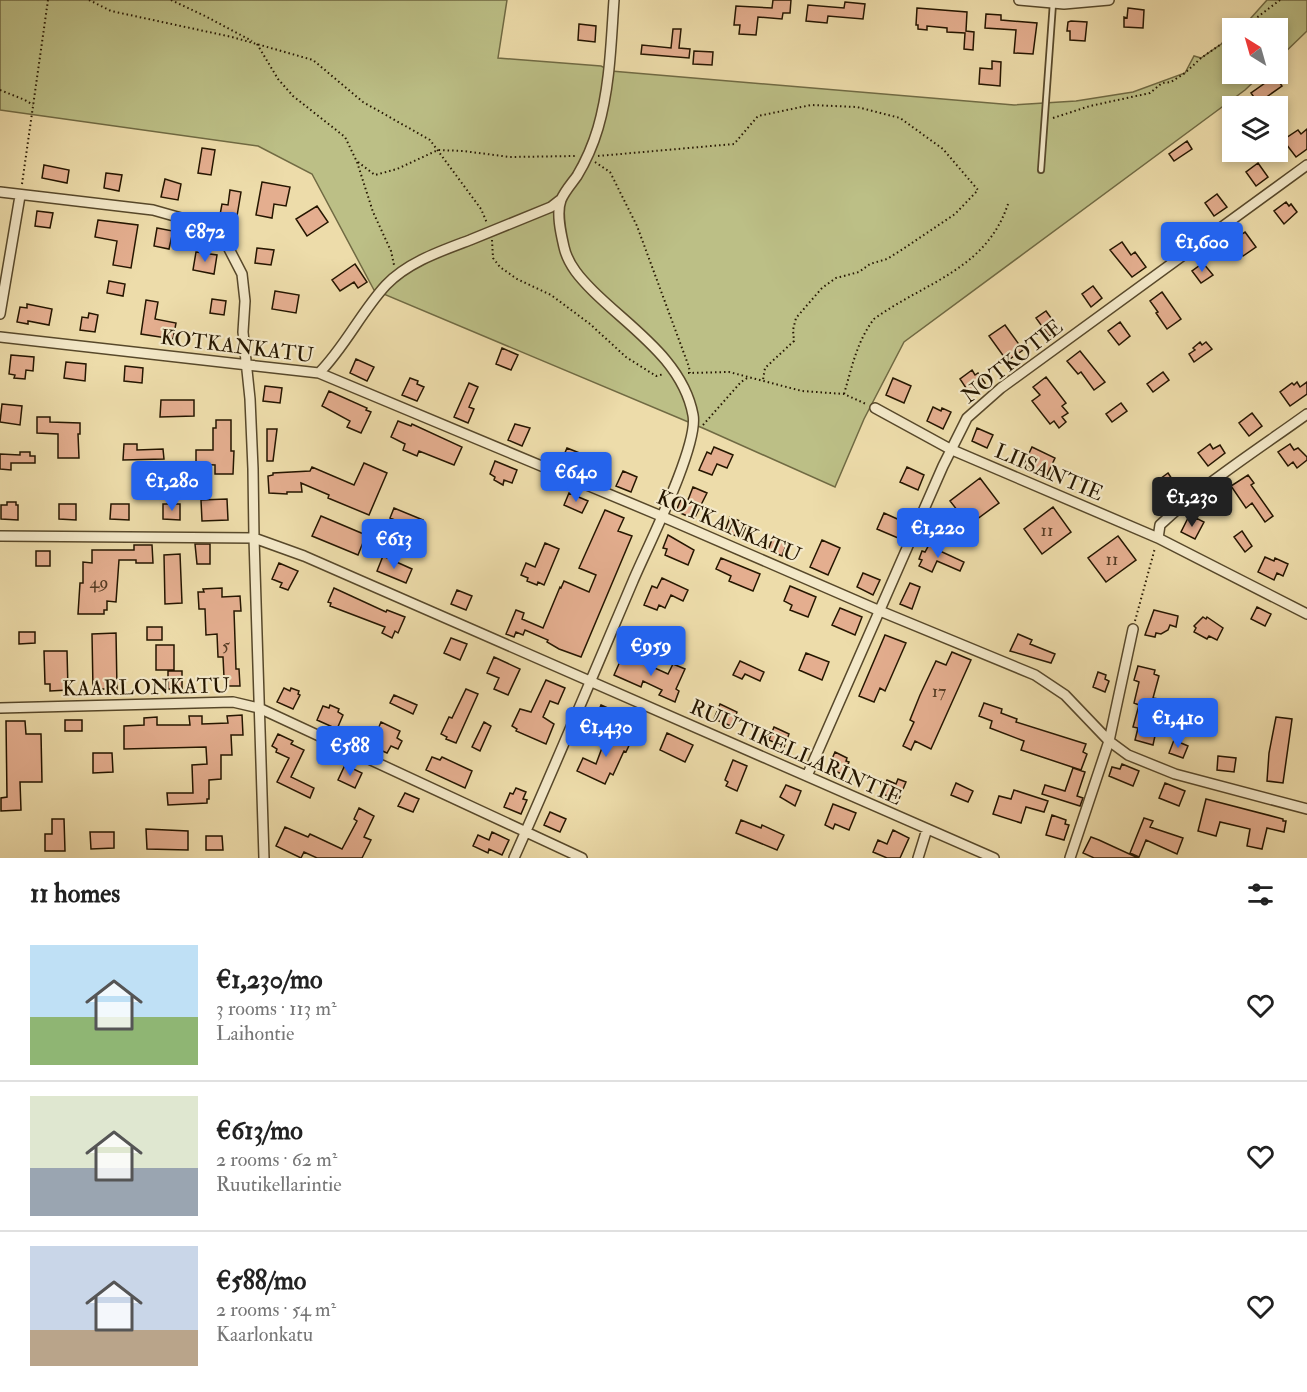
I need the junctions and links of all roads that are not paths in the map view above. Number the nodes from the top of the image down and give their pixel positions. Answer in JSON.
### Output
{"nodes":[{"id":1,"x":614,"y":0,"type":"edge"},
{"id":2,"x":1019,"y":0,"type":"edge"},
{"id":3,"x":1110,"y":0,"type":"edge"},
{"id":4,"x":1053,"y":3,"type":"junction"},
{"id":5,"x":1307,"y":165,"type":"edge"},
{"id":6,"x":1041,"y":170,"type":"dead end"},
{"id":7,"x":0,"y":192,"type":"edge"},
{"id":8,"x":20,"y":196,"type":"junction"},
{"id":9,"x":560,"y":200,"type":"junction"},
{"id":10,"x":0,"y":314,"type":"edge"},
{"id":11,"x":0,"y":337,"type":"edge"},
{"id":12,"x":246,"y":364,"type":"junction"},
{"id":13,"x":320,"y":373,"type":"junction"},
{"id":14,"x":875,"y":408,"type":"dead end"},
{"id":15,"x":1307,"y":414,"type":"edge"},
{"id":16,"x":950,"y":449,"type":"junction"},
{"id":17,"x":661,"y":516,"type":"junction"},
{"id":18,"x":0,"y":536,"type":"edge"},
{"id":19,"x":254,"y":538,"type":"junction"},
{"id":20,"x":1158,"y":538,"type":"junction"},
{"id":21,"x":880,"y":611,"type":"junction"},
{"id":22,"x":1307,"y":614,"type":"edge"},
{"id":23,"x":1133,"y":629,"type":"road end"},
{"id":24,"x":590,"y":682,"type":"junction"},
{"id":25,"x":0,"y":708,"type":"edge"},
{"id":26,"x":259,"y":708,"type":"junction"},
{"id":27,"x":1109,"y":741,"type":"junction"},
{"id":28,"x":807,"y":776,"type":"junction"},
{"id":29,"x":1307,"y":809,"type":"edge"},
{"id":30,"x":927,"y":829,"type":"junction"},
{"id":31,"x":525,"y":832,"type":"junction"},
{"id":32,"x":264,"y":858,"type":"edge"},
{"id":33,"x":514,"y":858,"type":"edge"},
{"id":34,"x":582,"y":858,"type":"edge"},
{"id":35,"x":918,"y":858,"type":"edge"},
{"id":36,"x":994,"y":858,"type":"edge"},
{"id":37,"x":1070,"y":858,"type":"edge"}],
"edges":[{"from":1,"to":9,"type":"street"},
{"from":2,"to":4,"type":"street"},
{"from":3,"to":4,"type":"street"},
{"from":4,"to":6,"type":"lane"},
{"from":5,"to":16,"type":"street","name":"NOTKOTIE"},
{"from":7,"to":8,"type":"street"},
{"from":8,"to":10,"type":"street"},
{"from":8,"to":12,"type":"street"},
{"from":9,"to":13,"type":"street"},
{"from":9,"to":17,"type":"street"},
{"from":11,"to":12,"type":"street","name":"KOTKANKATU"},
{"from":12,"to":13,"type":"street","name":"KOTKANKATU"},
{"from":12,"to":19,"type":"street"},
{"from":13,"to":17,"type":"street","name":"KOTKANKATU"},
{"from":14,"to":16,"type":"street","name":"LIISANTIE"},
{"from":15,"to":20,"type":"street"},
{"from":16,"to":20,"type":"street","name":"LIISANTIE"},
{"from":16,"to":21,"type":"street","name":"NOTKOTIE"},
{"from":17,"to":21,"type":"street","name":"KOTKANKATU"},
{"from":17,"to":24,"type":"street"},
{"from":18,"to":19,"type":"street","name":"RUUTIKELLARINTIE"},
{"from":19,"to":24,"type":"street","name":"RUUTIKELLARINTIE"},
{"from":19,"to":26,"type":"street"},
{"from":20,"to":22,"type":"street","name":"LIISANTIE"},
{"from":21,"to":27,"type":"street","name":"KOTKANKATU"},
{"from":21,"to":28,"type":"street","name":"NOTKOTIE"},
{"from":23,"to":27,"type":"street"},
{"from":24,"to":28,"type":"street","name":"RUUTIKELLARINTIE"},
{"from":24,"to":31,"type":"street"},
{"from":25,"to":26,"type":"street","name":"KAARLONKATU"},
{"from":26,"to":31,"type":"street","name":"KAARLONKATU"},
{"from":26,"to":32,"type":"street"},
{"from":27,"to":29,"type":"street","name":"KOTKANKATU"},
{"from":27,"to":37,"type":"street"},
{"from":28,"to":30,"type":"street","name":"RUUTIKELLARINTIE"},
{"from":30,"to":35,"type":"street"},
{"from":30,"to":36,"type":"street","name":"RUUTIKELLARINTIE"},
{"from":31,"to":33,"type":"street"},
{"from":31,"to":34,"type":"street","name":"KAARLONKATU"}]}
